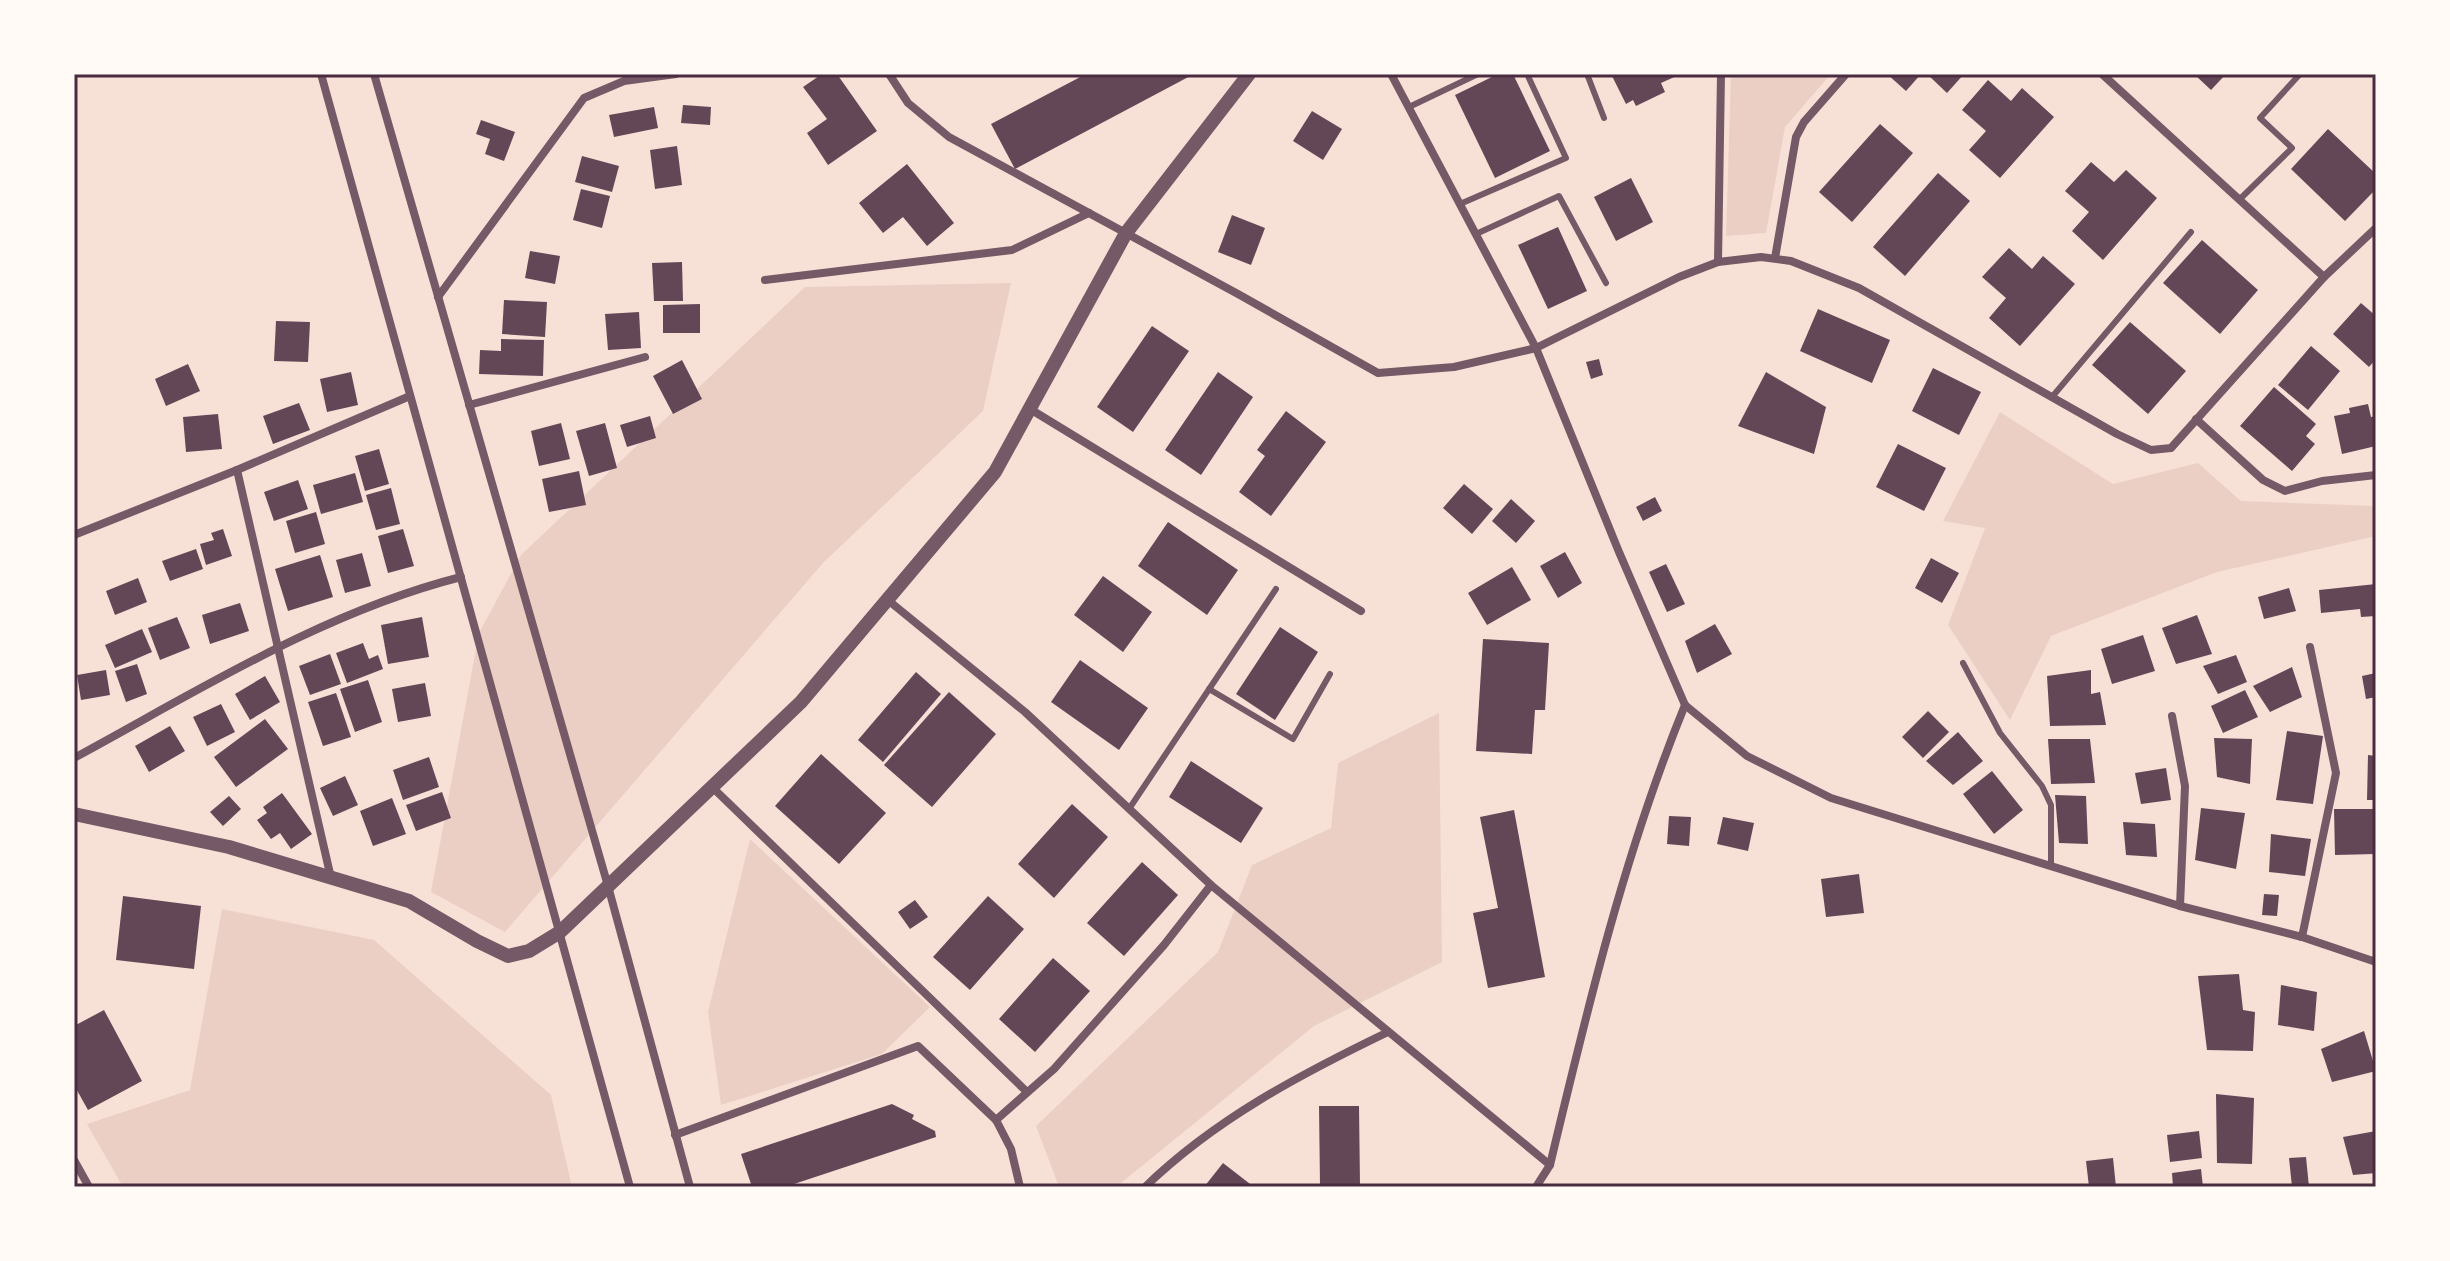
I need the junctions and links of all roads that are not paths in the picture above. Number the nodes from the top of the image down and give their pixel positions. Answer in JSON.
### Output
{"nodes":[{"id":1,"x":321,"y":74,"type":"edge"},
{"id":2,"x":374,"y":74,"type":"edge"},
{"id":3,"x":676,"y":74,"type":"edge"},
{"id":4,"x":889,"y":74,"type":"edge"},
{"id":5,"x":1249,"y":74,"type":"edge"},
{"id":6,"x":1391,"y":74,"type":"edge"},
{"id":7,"x":1478,"y":74,"type":"edge"},
{"id":8,"x":1527,"y":74,"type":"edge"},
{"id":9,"x":1587,"y":74,"type":"edge"},
{"id":10,"x":1721,"y":74,"type":"edge"},
{"id":11,"x":1846,"y":74,"type":"edge"},
{"id":12,"x":2102,"y":74,"type":"edge"},
{"id":13,"x":2300,"y":74,"type":"edge"},
{"id":14,"x":1409,"y":107,"type":"junction"},
{"id":15,"x":1604,"y":118,"type":"dead end"},
{"id":16,"x":2240,"y":199,"type":"junction"},
{"id":17,"x":1460,"y":204,"type":"junction"},
{"id":18,"x":1089,"y":213,"type":"junction"},
{"id":19,"x":2376,"y":228,"type":"edge"},
{"id":20,"x":2191,"y":232,"type":"dead end"},
{"id":21,"x":1126,"y":233,"type":"junction"},
{"id":22,"x":1476,"y":234,"type":"junction"},
{"id":23,"x":1775,"y":258,"type":"junction"},
{"id":24,"x":1718,"y":262,"type":"junction"},
{"id":25,"x":2324,"y":277,"type":"junction"},
{"id":26,"x":765,"y":280,"type":"dead end"},
{"id":27,"x":1606,"y":283,"type":"dead end"},
{"id":28,"x":438,"y":297,"type":"junction"},
{"id":29,"x":1536,"y":348,"type":"junction"},
{"id":30,"x":645,"y":357,"type":"dead end"},
{"id":31,"x":410,"y":396,"type":"junction"},
{"id":32,"x":2052,"y":397,"type":"junction"},
{"id":33,"x":469,"y":405,"type":"junction"},
{"id":34,"x":1030,"y":409,"type":"junction"},
{"id":35,"x":2196,"y":419,"type":"junction"},
{"id":36,"x":237,"y":470,"type":"junction"},
{"id":37,"x":2376,"y":475,"type":"edge"},
{"id":38,"x":74,"y":535,"type":"edge"},
{"id":39,"x":461,"y":577,"type":"junction"},
{"id":40,"x":1276,"y":589,"type":"dead end"},
{"id":41,"x":889,"y":601,"type":"junction"},
{"id":42,"x":1361,"y":611,"type":"dead end"},
{"id":43,"x":2310,"y":647,"type":"dead end"},
{"id":44,"x":277,"y":648,"type":"junction"},
{"id":45,"x":1963,"y":663,"type":"dead end"},
{"id":46,"x":1330,"y":674,"type":"dead end"},
{"id":47,"x":1209,"y":689,"type":"junction"},
{"id":48,"x":1685,"y":705,"type":"junction"},
{"id":49,"x":2172,"y":716,"type":"dead end"},
{"id":50,"x":74,"y":758,"type":"edge"},
{"id":51,"x":712,"y":787,"type":"junction"},
{"id":52,"x":1129,"y":809,"type":"junction"},
{"id":53,"x":74,"y":814,"type":"edge"},
{"id":54,"x":2051,"y":865,"type":"junction"},
{"id":55,"x":331,"y":878,"type":"junction"},
{"id":56,"x":1211,"y":885,"type":"junction"},
{"id":57,"x":608,"y":886,"type":"junction"},
{"id":58,"x":2180,"y":906,"type":"junction"},
{"id":59,"x":560,"y":932,"type":"junction"},
{"id":60,"x":2302,"y":937,"type":"junction"},
{"id":61,"x":2376,"y":962,"type":"edge"},
{"id":62,"x":1388,"y":1032,"type":"junction"},
{"id":63,"x":1027,"y":1092,"type":"junction"},
{"id":64,"x":996,"y":1120,"type":"junction"},
{"id":65,"x":675,"y":1135,"type":"junction"},
{"id":66,"x":74,"y":1160,"type":"edge"},
{"id":67,"x":1550,"y":1165,"type":"junction"},
{"id":68,"x":89,"y":1187,"type":"edge"},
{"id":69,"x":630,"y":1187,"type":"edge"},
{"id":70,"x":690,"y":1187,"type":"edge"},
{"id":71,"x":1020,"y":1187,"type":"edge"},
{"id":72,"x":1145,"y":1187,"type":"edge"},
{"id":73,"x":1536,"y":1187,"type":"edge"}],
"edges":[{"from":1,"to":31,"type":"street"},
{"from":2,"to":28,"type":"street"},
{"from":3,"to":28,"type":"street"},
{"from":4,"to":18,"type":"street"},
{"from":5,"to":21,"type":"street"},
{"from":6,"to":14,"type":"street"},
{"from":7,"to":14,"type":"lane"},
{"from":8,"to":17,"type":"lane"},
{"from":9,"to":15,"type":"lane"},
{"from":10,"to":24,"type":"street"},
{"from":11,"to":23,"type":"street"},
{"from":12,"to":16,"type":"street"},
{"from":13,"to":16,"type":"lane"},
{"from":14,"to":17,"type":"street"},
{"from":16,"to":25,"type":"street"},
{"from":17,"to":22,"type":"street"},
{"from":18,"to":21,"type":"street"},
{"from":18,"to":26,"type":"street"},
{"from":19,"to":25,"type":"street"},
{"from":20,"to":32,"type":"lane"},
{"from":21,"to":29,"type":"street"},
{"from":21,"to":34,"type":"street"},
{"from":22,"to":27,"type":"lane"},
{"from":22,"to":29,"type":"street"},
{"from":23,"to":24,"type":"street"},
{"from":23,"to":32,"type":"street"},
{"from":24,"to":29,"type":"street"},
{"from":25,"to":35,"type":"street"},
{"from":28,"to":33,"type":"street"},
{"from":29,"to":48,"type":"street"},
{"from":30,"to":33,"type":"street"},
{"from":31,"to":36,"type":"street"},
{"from":31,"to":39,"type":"street"},
{"from":32,"to":35,"type":"street"},
{"from":33,"to":57,"type":"street"},
{"from":34,"to":41,"type":"street"},
{"from":34,"to":42,"type":"street"},
{"from":35,"to":37,"type":"street"},
{"from":36,"to":38,"type":"street"},
{"from":36,"to":44,"type":"street"},
{"from":39,"to":44,"type":"street"},
{"from":39,"to":59,"type":"street"},
{"from":40,"to":47,"type":"lane"},
{"from":41,"to":51,"type":"street"},
{"from":41,"to":52,"type":"street"},
{"from":43,"to":60,"type":"street"},
{"from":44,"to":50,"type":"street"},
{"from":44,"to":55,"type":"street"},
{"from":45,"to":54,"type":"lane"},
{"from":46,"to":47,"type":"lane"},
{"from":47,"to":52,"type":"lane"},
{"from":48,"to":54,"type":"street"},
{"from":48,"to":67,"type":"street"},
{"from":49,"to":58,"type":"street"},
{"from":51,"to":57,"type":"street"},
{"from":51,"to":63,"type":"street"},
{"from":52,"to":56,"type":"street"},
{"from":53,"to":55,"type":"street"},
{"from":54,"to":58,"type":"street"},
{"from":55,"to":59,"type":"street"},
{"from":56,"to":62,"type":"street"},
{"from":56,"to":63,"type":"street"},
{"from":57,"to":59,"type":"street"},
{"from":57,"to":65,"type":"street"},
{"from":58,"to":60,"type":"street"},
{"from":59,"to":69,"type":"street"},
{"from":60,"to":61,"type":"street"},
{"from":62,"to":67,"type":"street"},
{"from":62,"to":72,"type":"street"},
{"from":63,"to":64,"type":"street"},
{"from":64,"to":65,"type":"street"},
{"from":64,"to":71,"type":"street"},
{"from":65,"to":70,"type":"street"},
{"from":66,"to":68,"type":"street"},
{"from":67,"to":73,"type":"street"}]}
